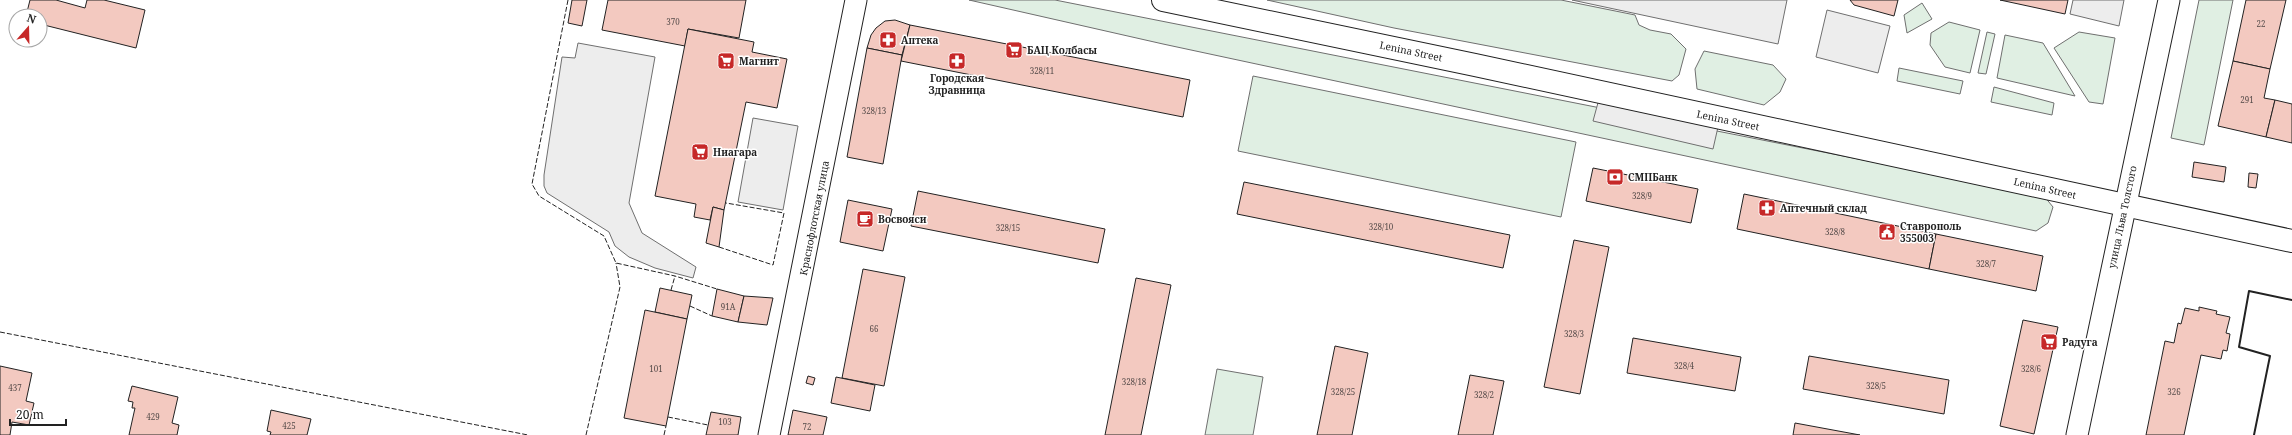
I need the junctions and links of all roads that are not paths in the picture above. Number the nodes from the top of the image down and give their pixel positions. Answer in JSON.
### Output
{"nodes":[{"id":1,"x":856,"y":0,"type":"edge"},
{"id":2,"x":1163,"y":0,"type":"edge"},
{"id":3,"x":2169,"y":0,"type":"edge"},
{"id":4,"x":2124,"y":206,"type":"junction"},
{"id":5,"x":2292,"y":242,"type":"edge"},
{"id":6,"x":769,"y":435,"type":"edge"},
{"id":7,"x":2077,"y":435,"type":"edge"}],
"edges":[{"from":1,"to":6,"type":"street","name":"Краснофлотская улица"},
{"from":2,"to":4,"type":"main road","name":"Lenina Street"},
{"from":3,"to":4,"type":"street","name":"улица Льва Толстого"},
{"from":4,"to":5,"type":"main road","name":"Lenina Street"},
{"from":4,"to":7,"type":"street","name":"улица Льва Толстого"}]}
